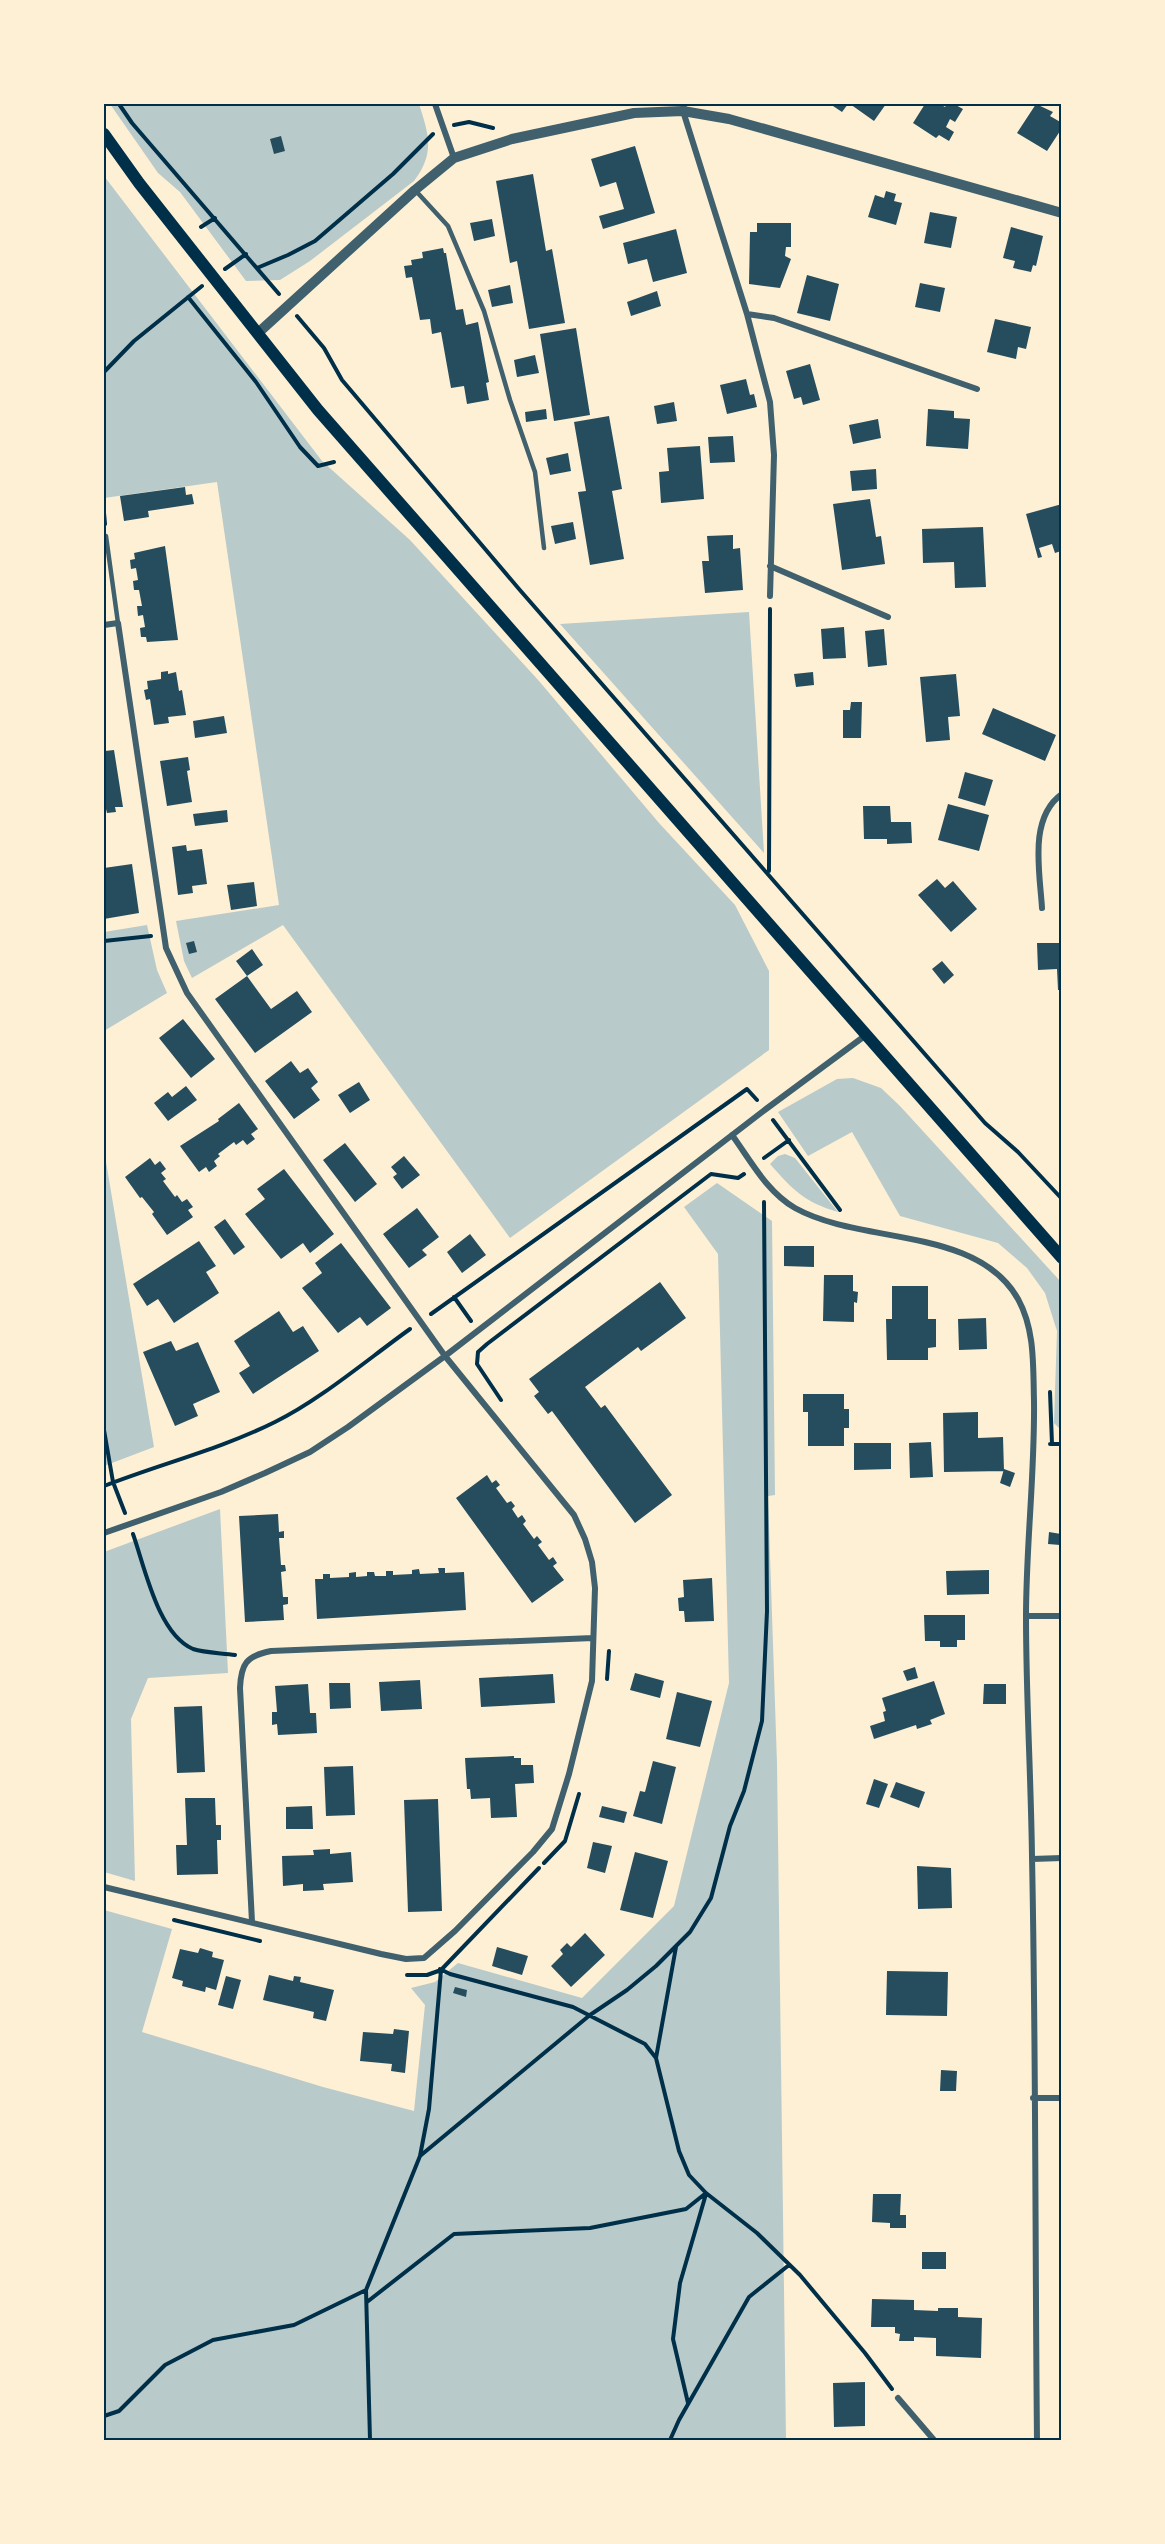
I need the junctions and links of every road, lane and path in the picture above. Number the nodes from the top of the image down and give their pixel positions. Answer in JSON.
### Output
{"nodes":[{"id":1,"x":119,"y":104,"type":"edge"},
{"id":2,"x":435,"y":104,"type":"edge"},
{"id":3,"x":684,"y":107,"type":"edge"},
{"id":4,"x":104,"y":134,"type":"edge"},
{"id":5,"x":454,"y":158,"type":"junction"},
{"id":6,"x":415,"y":190,"type":"junction"},
{"id":7,"x":1062,"y":213,"type":"edge"},
{"id":8,"x":215,"y":218,"type":"junction"},
{"id":9,"x":201,"y":227,"type":"dead end"},
{"id":10,"x":246,"y":254,"type":"junction"},
{"id":11,"x":213,"y":277,"type":"junction"},
{"id":12,"x":188,"y":297,"type":"junction"},
{"id":13,"x":289,"y":306,"type":"junction"},
{"id":14,"x":747,"y":314,"type":"junction"},
{"id":15,"x":258,"y":333,"type":"junction"},
{"id":16,"x":104,"y":372,"type":"edge"},
{"id":17,"x":977,"y":389,"type":"dead end"},
{"id":18,"x":334,"y":462,"type":"dead end"},
{"id":19,"x":106,"y":537,"type":"dead end"},
{"id":20,"x":544,"y":548,"type":"dead end"},
{"id":21,"x":771,"y":566,"type":"junction"},
{"id":22,"x":770,"y":596,"type":"joint"},
{"id":23,"x":888,"y":617,"type":"dead end"},
{"id":24,"x":118,"y":623,"type":"junction"},
{"id":25,"x":104,"y":625,"type":"edge"},
{"id":26,"x":1062,"y":794,"type":"edge"},
{"id":27,"x":769,"y":873,"type":"junction"},
{"id":28,"x":1042,"y":908,"type":"dead end"},
{"id":29,"x":164,"y":935,"type":"junction"},
{"id":30,"x":104,"y":941,"type":"edge"},
{"id":31,"x":866,"y":1035,"type":"junction"},
{"id":32,"x":747,"y":1089,"type":"dead end"},
{"id":33,"x":732,"y":1135,"type":"junction"},
{"id":34,"x":789,"y":1140,"type":"dead end"},
{"id":35,"x":754,"y":1166,"type":"junction"},
{"id":36,"x":764,"y":1180,"type":"junction"},
{"id":37,"x":1062,"y":1199,"type":"edge"},
{"id":38,"x":1062,"y":1258,"type":"edge"},
{"id":39,"x":454,"y":1297,"type":"junction"},
{"id":40,"x":421,"y":1321,"type":"junction"},
{"id":41,"x":478,"y":1331,"type":"junction"},
{"id":42,"x":488,"y":1344,"type":"junction"},
{"id":43,"x":445,"y":1356,"type":"junction"},
{"id":44,"x":504,"y":1404,"type":"dead end"},
{"id":45,"x":104,"y":1430,"type":"edge"},
{"id":46,"x":113,"y":1482,"type":"junction"},
{"id":47,"x":104,"y":1486,"type":"edge"},
{"id":48,"x":129,"y":1524,"type":"junction"},
{"id":49,"x":104,"y":1533,"type":"edge"},
{"id":50,"x":1026,"y":1616,"type":"junction"},
{"id":51,"x":1062,"y":1616,"type":"edge"},
{"id":52,"x":593,"y":1638,"type":"junction"},
{"id":53,"x":609,"y":1642,"type":"dead end"},
{"id":54,"x":246,"y":1662,"type":"junction"},
{"id":55,"x":606,"y":1683,"type":"dead end"},
{"id":56,"x":581,"y":1787,"type":"dead end"},
{"id":57,"x":1062,"y":1858,"type":"edge"},
{"id":58,"x":1032,"y":1859,"type":"junction"},
{"id":59,"x":104,"y":1887,"type":"edge"},
{"id":60,"x":252,"y":1922,"type":"junction"},
{"id":61,"x":676,"y":1947,"type":"junction"},
{"id":62,"x":424,"y":1958,"type":"junction"},
{"id":63,"x":441,"y":1970,"type":"junction"},
{"id":64,"x":590,"y":2015,"type":"junction"},
{"id":65,"x":656,"y":2058,"type":"junction"},
{"id":66,"x":1033,"y":2098,"type":"junction"},
{"id":67,"x":1062,"y":2098,"type":"edge"},
{"id":68,"x":420,"y":2156,"type":"junction"},
{"id":69,"x":706,"y":2193,"type":"junction"},
{"id":70,"x":789,"y":2265,"type":"junction"},
{"id":71,"x":366,"y":2290,"type":"junction"},
{"id":72,"x":367,"y":2302,"type":"junction"},
{"id":73,"x":898,"y":2398,"type":"joint"},
{"id":74,"x":688,"y":2403,"type":"junction"},
{"id":75,"x":104,"y":2416,"type":"edge"},
{"id":76,"x":370,"y":2440,"type":"edge"},
{"id":77,"x":669,"y":2440,"type":"edge"},
{"id":78,"x":934,"y":2440,"type":"edge"},
{"id":79,"x":1037,"y":2440,"type":"edge"}],
"edges":[{"from":1,"to":8,"type":"path"},
{"from":2,"to":5,"type":"street"},
{"from":3,"to":5,"type":"street"},
{"from":3,"to":7,"type":"street"},
{"from":3,"to":14,"type":"street"},
{"from":4,"to":11,"type":"main road"},
{"from":5,"to":6,"type":"street"},
{"from":6,"to":13,"type":"street"},
{"from":6,"to":20,"type":"lane"},
{"from":8,"to":9,"type":"path"},
{"from":8,"to":10,"type":"path"},
{"from":10,"to":11,"type":"path"},
{"from":10,"to":13,"type":"path"},
{"from":11,"to":12,"type":"path"},
{"from":11,"to":15,"type":"main road"},
{"from":12,"to":16,"type":"path"},
{"from":12,"to":18,"type":"path"},
{"from":13,"to":15,"type":"street"},
{"from":13,"to":27,"type":"path"},
{"from":14,"to":17,"type":"street"},
{"from":14,"to":21,"type":"street"},
{"from":15,"to":31,"type":"main road"},
{"from":19,"to":24,"type":"lane"},
{"from":21,"to":22,"type":"street"},
{"from":21,"to":23,"type":"street"},
{"from":22,"to":27,"type":"path"},
{"from":24,"to":25,"type":"street"},
{"from":24,"to":29,"type":"street"},
{"from":26,"to":28,"type":"street"},
{"from":27,"to":37,"type":"path"},
{"from":29,"to":30,"type":"path"},
{"from":29,"to":40,"type":"street"},
{"from":31,"to":33,"type":"street"},
{"from":31,"to":38,"type":"main road"},
{"from":32,"to":39,"type":"path"},
{"from":33,"to":35,"type":"street"},
{"from":33,"to":41,"type":"street"},
{"from":34,"to":35,"type":"path"},
{"from":35,"to":36,"type":"street"},
{"from":35,"to":42,"type":"path"},
{"from":36,"to":50,"type":"street"},
{"from":36,"to":61,"type":"path"},
{"from":39,"to":40,"type":"path"},
{"from":39,"to":41,"type":"path"},
{"from":40,"to":43,"type":"street"},
{"from":40,"to":46,"type":"path"},
{"from":41,"to":42,"type":"path"},
{"from":41,"to":43,"type":"street"},
{"from":42,"to":44,"type":"path"},
{"from":43,"to":48,"type":"street"},
{"from":43,"to":52,"type":"street"},
{"from":45,"to":46,"type":"path"},
{"from":46,"to":47,"type":"path"},
{"from":46,"to":48,"type":"path"},
{"from":48,"to":49,"type":"street"},
{"from":48,"to":54,"type":"path"},
{"from":50,"to":51,"type":"street"},
{"from":50,"to":58,"type":"street"},
{"from":52,"to":54,"type":"street"},
{"from":52,"to":62,"type":"street"},
{"from":53,"to":55,"type":"path"},
{"from":54,"to":60,"type":"street"},
{"from":56,"to":63,"type":"path"},
{"from":57,"to":58,"type":"street"},
{"from":58,"to":66,"type":"street"},
{"from":59,"to":60,"type":"street"},
{"from":60,"to":62,"type":"street"},
{"from":61,"to":64,"type":"path"},
{"from":61,"to":65,"type":"path"},
{"from":62,"to":63,"type":"path"},
{"from":63,"to":64,"type":"path"},
{"from":63,"to":68,"type":"path"},
{"from":64,"to":65,"type":"path"},
{"from":64,"to":68,"type":"path"},
{"from":65,"to":69,"type":"path"},
{"from":66,"to":67,"type":"street"},
{"from":66,"to":79,"type":"street"},
{"from":68,"to":71,"type":"path"},
{"from":69,"to":70,"type":"path"},
{"from":69,"to":72,"type":"path"},
{"from":69,"to":74,"type":"path"},
{"from":70,"to":73,"type":"path"},
{"from":70,"to":74,"type":"path"},
{"from":71,"to":72,"type":"path"},
{"from":71,"to":75,"type":"path"},
{"from":72,"to":76,"type":"path"},
{"from":73,"to":78,"type":"street"},
{"from":74,"to":77,"type":"path"}]}
